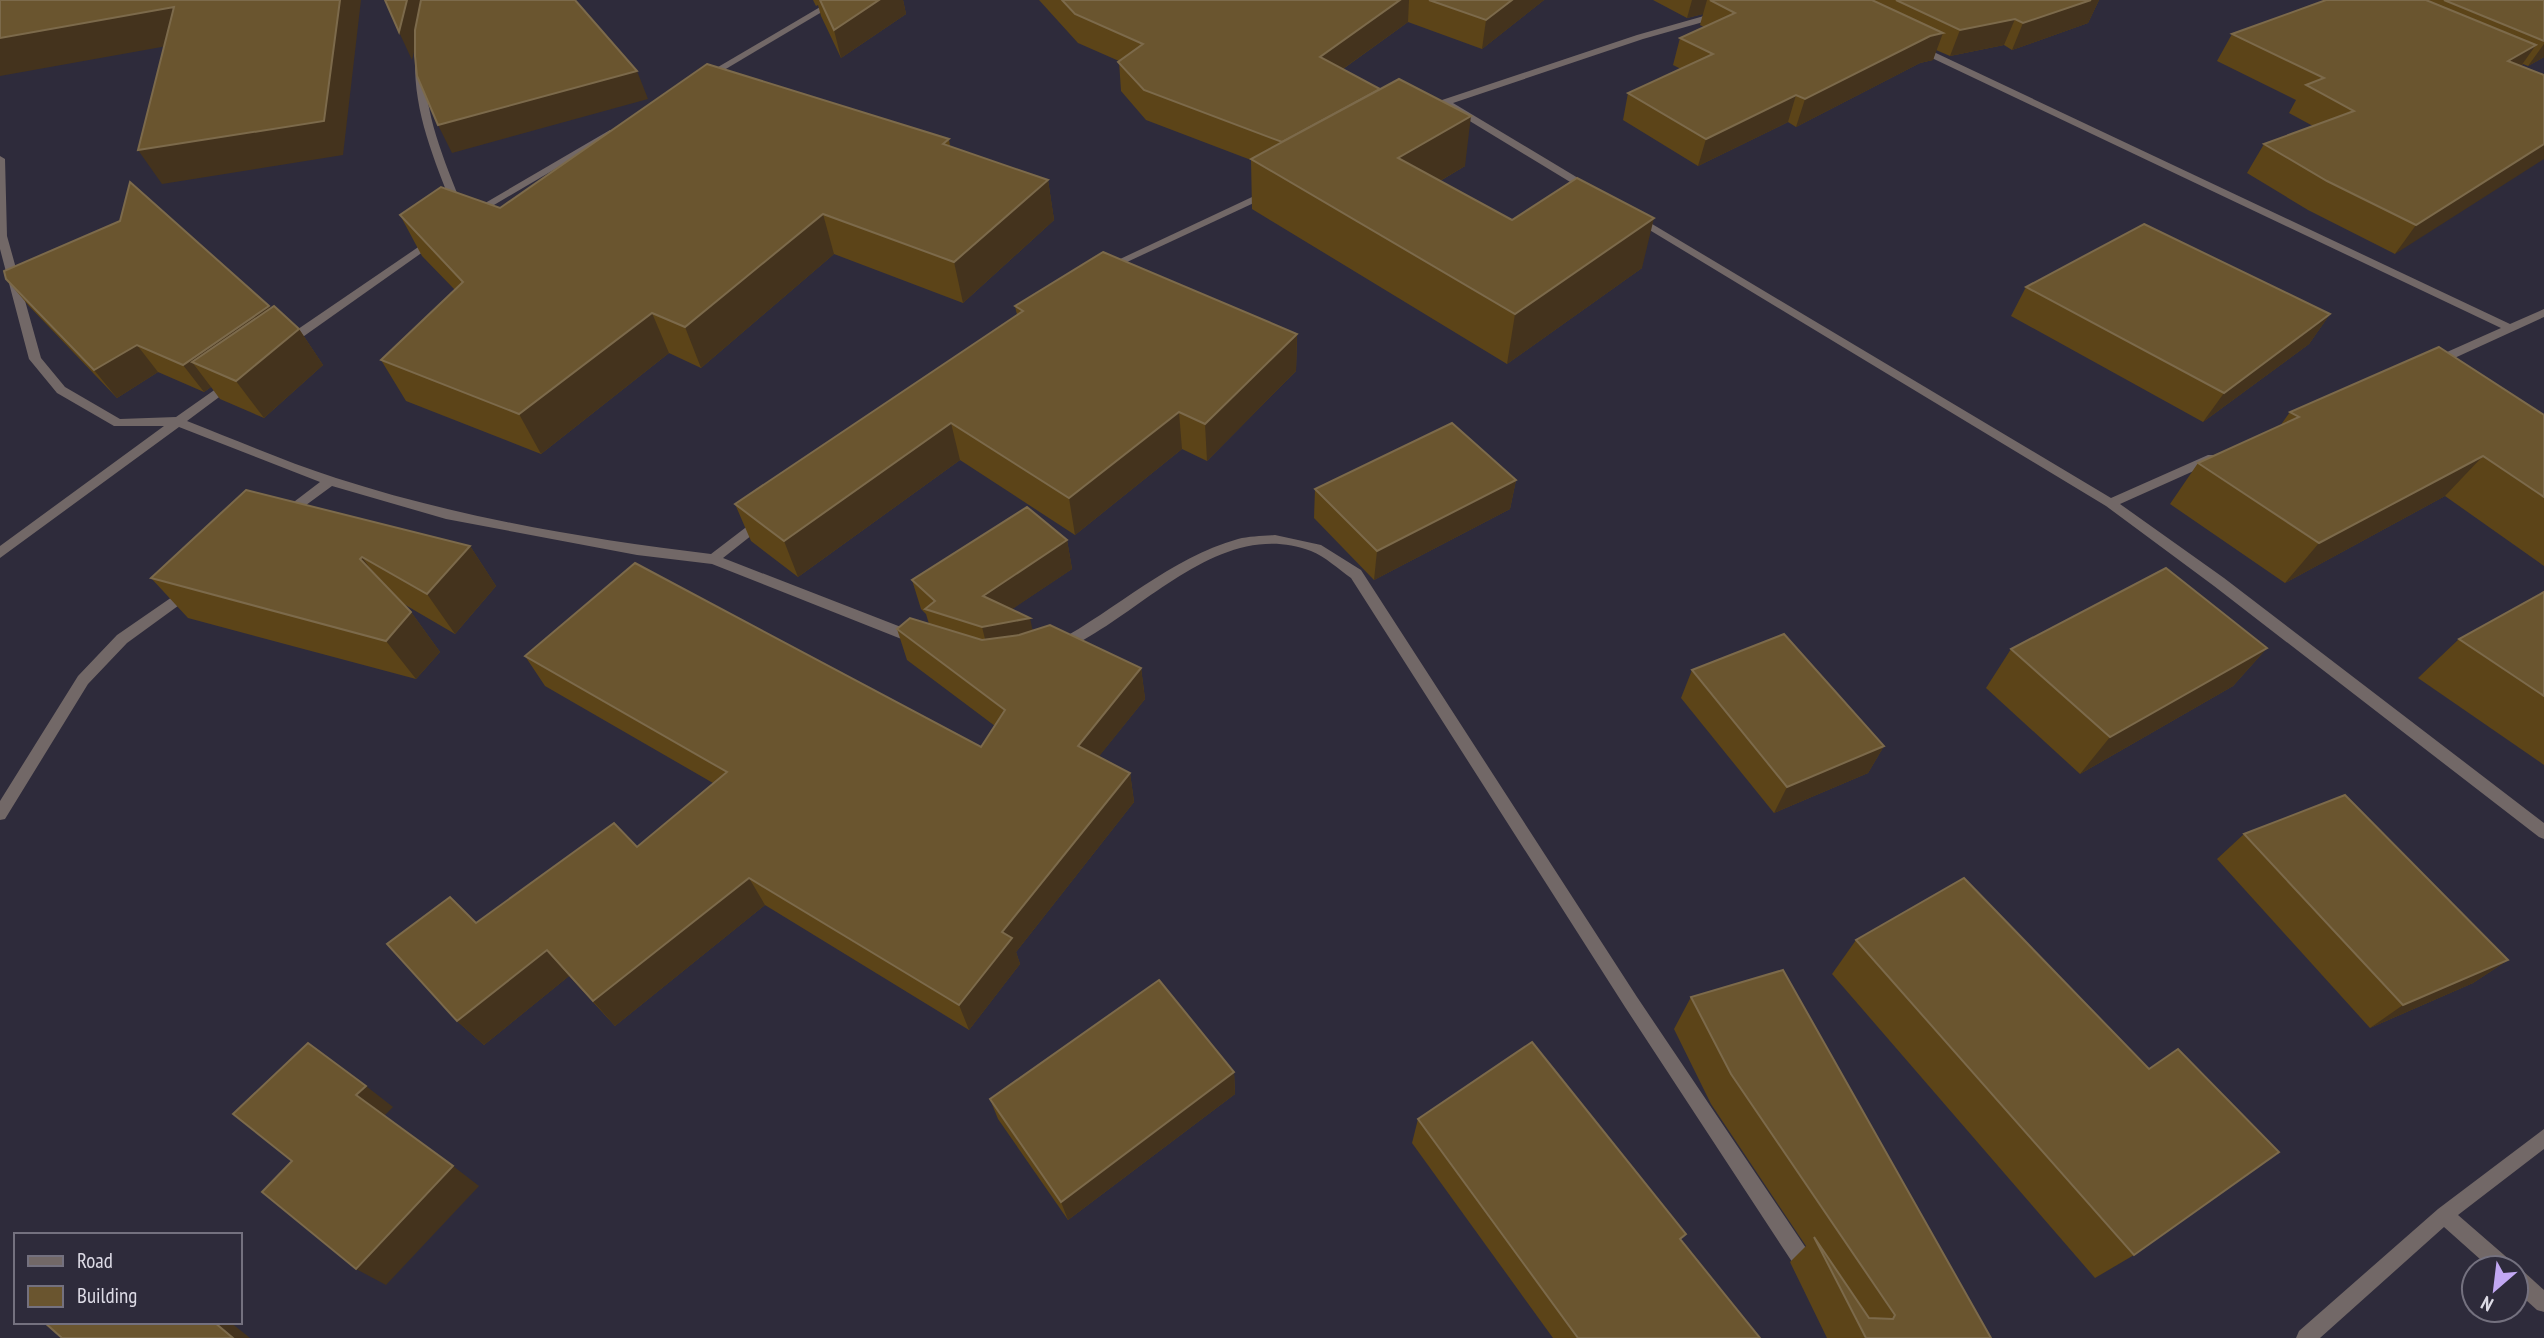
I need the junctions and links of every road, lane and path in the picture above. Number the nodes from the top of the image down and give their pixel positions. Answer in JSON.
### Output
{"nodes":[{"id":1,"x":838,"y":0,"type":"edge"},
{"id":2,"x":1733,"y":11,"type":"edge"},
{"id":3,"x":1906,"y":42,"type":"edge"},
{"id":4,"x":421,"y":51,"type":"edge"},
{"id":5,"x":697,"y":82,"type":"edge"},
{"id":6,"x":626,"y":123,"type":"edge"},
{"id":7,"x":0,"y":159,"type":"edge"},
{"id":8,"x":1280,"y":186,"type":"edge"},
{"id":9,"x":1599,"y":195,"type":"edge"},
{"id":10,"x":1623,"y":209,"type":"edge"},
{"id":11,"x":439,"y":236,"type":"edge"},
{"id":12,"x":1095,"y":274,"type":"edge"},
{"id":13,"x":2544,"y":313,"type":"edge"},
{"id":14,"x":2512,"y":329,"type":"junction"},
{"id":15,"x":279,"y":349,"type":"edge"},
{"id":16,"x":2424,"y":367,"type":"edge"},
{"id":17,"x":245,"y":373,"type":"edge"},
{"id":18,"x":176,"y":421,"type":"junction"},
{"id":19,"x":2223,"y":454,"type":"edge"},
{"id":20,"x":330,"y":481,"type":"junction"},
{"id":21,"x":2110,"y":503,"type":"junction"},
{"id":22,"x":767,"y":516,"type":"edge"},
{"id":23,"x":278,"y":522,"type":"edge"},
{"id":24,"x":0,"y":553,"type":"edge"},
{"id":25,"x":713,"y":559,"type":"junction"},
{"id":26,"x":205,"y":579,"type":"edge"},
{"id":27,"x":928,"y":643,"type":"edge"},
{"id":28,"x":1051,"y":649,"type":"edge"},
{"id":29,"x":0,"y":814,"type":"edge"},
{"id":30,"x":2544,"y":832,"type":"edge"},
{"id":31,"x":2544,"y":1138,"type":"edge"},
{"id":32,"x":2444,"y":1215,"type":"junction"},
{"id":33,"x":2488,"y":1254,"type":"edge"},
{"id":34,"x":1815,"y":1280,"type":"edge"},
{"id":35,"x":2530,"y":1290,"type":"edge"},
{"id":36,"x":2544,"y":1303,"type":"edge"},
{"id":37,"x":2306,"y":1338,"type":"edge"}],
"edges":[{"from":1,"to":5,"type":"street"},
{"from":2,"to":9,"type":"street"},
{"from":3,"to":14,"type":"street"},
{"from":4,"to":6,"type":"street"},
{"from":7,"to":18,"type":"street"},
{"from":8,"to":12,"type":"street"},
{"from":10,"to":21,"type":"street"},
{"from":11,"to":15,"type":"street"},
{"from":13,"to":14,"type":"street"},
{"from":14,"to":16,"type":"street"},
{"from":17,"to":18,"type":"street"},
{"from":18,"to":20,"type":"street"},
{"from":18,"to":24,"type":"street"},
{"from":19,"to":21,"type":"street"},
{"from":20,"to":23,"type":"street"},
{"from":20,"to":25,"type":"street"},
{"from":21,"to":30,"type":"street"},
{"from":22,"to":25,"type":"street"},
{"from":25,"to":27,"type":"street"},
{"from":26,"to":29,"type":"street"},
{"from":28,"to":34,"type":"street"},
{"from":31,"to":32,"type":"street"},
{"from":32,"to":33,"type":"street"},
{"from":32,"to":37,"type":"street"},
{"from":35,"to":36,"type":"street"}]}
